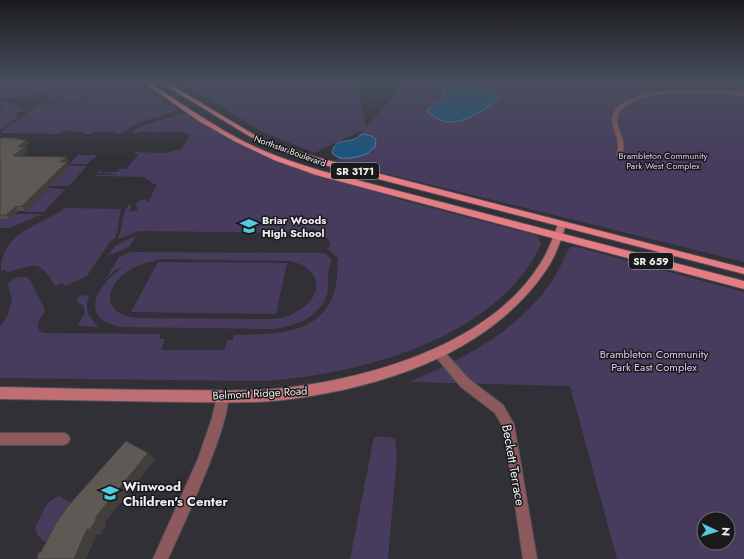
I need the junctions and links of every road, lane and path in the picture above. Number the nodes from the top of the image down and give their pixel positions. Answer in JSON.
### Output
{"nodes":[{"id":1,"x":186,"y":108,"type":"edge"},
{"id":2,"x":206,"y":108,"type":"edge"},
{"id":3,"x":620,"y":108,"type":"edge"},
{"id":4,"x":619,"y":155,"type":"dead end"},
{"id":5,"x":562,"y":224,"type":"junction"},
{"id":6,"x":558,"y":236,"type":"junction"},
{"id":7,"x":744,"y":271,"type":"edge"},
{"id":8,"x":744,"y":285,"type":"edge"},
{"id":9,"x":438,"y":352,"type":"junction"},
{"id":10,"x":0,"y":393,"type":"edge"},
{"id":11,"x":223,"y":397,"type":"junction"},
{"id":12,"x":0,"y":438,"type":"edge"},
{"id":13,"x":64,"y":439,"type":"dead end"},
{"id":14,"x":160,"y":559,"type":"edge"},
{"id":15,"x":530,"y":559,"type":"edge"}],
"edges":[{"from":1,"to":6,"type":"main road","name":"Northstar Boulevard","number":"SR 3171"},
{"from":2,"to":5,"type":"main road","name":"Northstar Boulevard","number":"SR 3171"},
{"from":3,"to":4,"type":"street"},
{"from":5,"to":6,"type":"main road","name":"Belmont Ridge Road"},
{"from":5,"to":7,"type":"main road","number":"SR 659"},
{"from":6,"to":8,"type":"main road","number":"SR 659"},
{"from":6,"to":9,"type":"main road","name":"Belmont Ridge Road"},
{"from":9,"to":11,"type":"main road","name":"Belmont Ridge Road"},
{"from":9,"to":15,"type":"street","name":"Beckett Terrace"},
{"from":10,"to":11,"type":"main road","name":"Belmont Ridge Road"},
{"from":11,"to":14,"type":"street"},
{"from":12,"to":13,"type":"street"}]}
